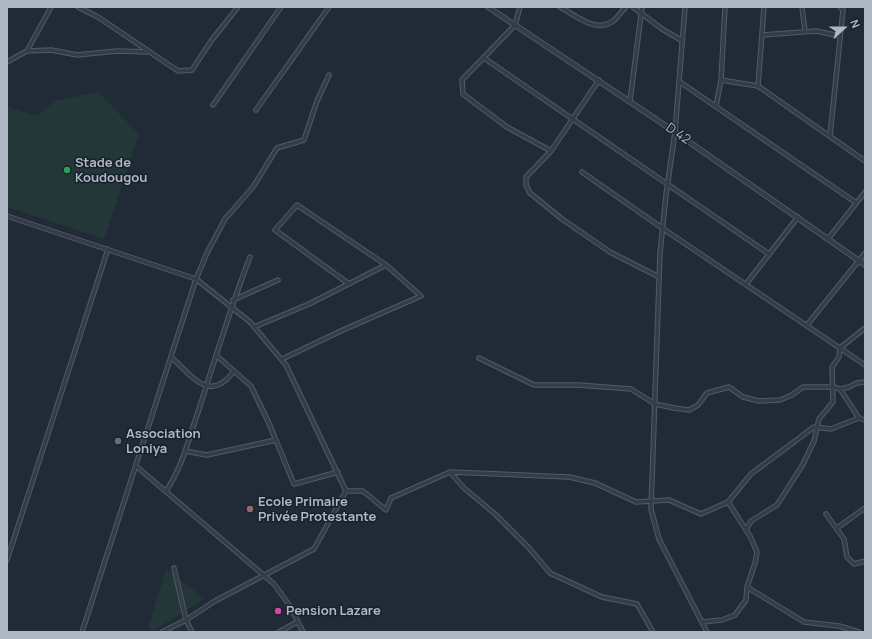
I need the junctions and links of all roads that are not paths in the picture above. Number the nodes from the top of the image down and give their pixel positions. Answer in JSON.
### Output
{"nodes":[{"id":1,"x":51,"y":7,"type":"edge"},
{"id":2,"x":78,"y":7,"type":"edge"},
{"id":3,"x":232,"y":7,"type":"edge"},
{"id":4,"x":281,"y":7,"type":"edge"},
{"id":5,"x":329,"y":7,"type":"edge"},
{"id":6,"x":488,"y":7,"type":"edge"},
{"id":7,"x":520,"y":7,"type":"edge"},
{"id":8,"x":560,"y":7,"type":"edge"},
{"id":9,"x":626,"y":7,"type":"edge"},
{"id":10,"x":633,"y":7,"type":"edge"},
{"id":11,"x":642,"y":7,"type":"edge"},
{"id":12,"x":685,"y":7,"type":"edge"},
{"id":13,"x":725,"y":7,"type":"edge"},
{"id":14,"x":764,"y":7,"type":"edge"},
{"id":15,"x":802,"y":7,"type":"edge"},
{"id":16,"x":840,"y":7,"type":"edge"},
{"id":17,"x":237,"y":8,"type":"edge"},
{"id":18,"x":641,"y":13,"type":"junction"},
{"id":19,"x":515,"y":25,"type":"junction"},
{"id":20,"x":805,"y":31,"type":"junction"},
{"id":21,"x":762,"y":35,"type":"junction"},
{"id":22,"x":840,"y":36,"type":"junction"},
{"id":23,"x":681,"y":40,"type":"junction"},
{"id":24,"x":27,"y":51,"type":"junction"},
{"id":25,"x":151,"y":52,"type":"junction"},
{"id":26,"x":484,"y":58,"type":"junction"},
{"id":27,"x":7,"y":63,"type":"edge"},
{"id":28,"x":329,"y":75,"type":"dead end"},
{"id":29,"x":599,"y":80,"type":"junction"},
{"id":30,"x":721,"y":80,"type":"junction"},
{"id":31,"x":680,"y":82,"type":"junction"},
{"id":32,"x":758,"y":86,"type":"junction"},
{"id":33,"x":630,"y":101,"type":"junction"},
{"id":34,"x":213,"y":105,"type":"dead end"},
{"id":35,"x":716,"y":106,"type":"junction"},
{"id":36,"x":256,"y":110,"type":"dead end"},
{"id":37,"x":574,"y":120,"type":"junction"},
{"id":38,"x":676,"y":132,"type":"junction"},
{"id":39,"x":830,"y":136,"type":"junction"},
{"id":40,"x":551,"y":151,"type":"junction"},
{"id":41,"x":865,"y":161,"type":"edge"},
{"id":42,"x":582,"y":172,"type":"dead end"},
{"id":43,"x":667,"y":184,"type":"junction"},
{"id":44,"x":865,"y":192,"type":"edge"},
{"id":45,"x":855,"y":202,"type":"junction"},
{"id":46,"x":7,"y":216,"type":"edge"},
{"id":47,"x":798,"y":217,"type":"junction"},
{"id":48,"x":662,"y":228,"type":"junction"},
{"id":49,"x":828,"y":239,"type":"junction"},
{"id":50,"x":108,"y":249,"type":"junction"},
{"id":51,"x":865,"y":252,"type":"edge"},
{"id":52,"x":769,"y":254,"type":"junction"},
{"id":53,"x":250,"y":257,"type":"dead end"},
{"id":54,"x":858,"y":260,"type":"junction"},
{"id":55,"x":865,"y":264,"type":"edge"},
{"id":56,"x":386,"y":265,"type":"junction"},
{"id":57,"x":659,"y":277,"type":"junction"},
{"id":58,"x":196,"y":279,"type":"junction"},
{"id":59,"x":278,"y":280,"type":"dead end"},
{"id":60,"x":349,"y":284,"type":"junction"},
{"id":61,"x":746,"y":284,"type":"junction"},
{"id":62,"x":233,"y":300,"type":"junction"},
{"id":63,"x":230,"y":306,"type":"junction"},
{"id":64,"x":807,"y":325,"type":"junction"},
{"id":65,"x":254,"y":327,"type":"junction"},
{"id":66,"x":865,"y":328,"type":"edge"},
{"id":67,"x":840,"y":348,"type":"junction"},
{"id":68,"x":217,"y":356,"type":"junction"},
{"id":69,"x":171,"y":357,"type":"junction"},
{"id":70,"x":479,"y":358,"type":"dead end"},
{"id":71,"x":282,"y":359,"type":"junction"},
{"id":72,"x":865,"y":365,"type":"edge"},
{"id":73,"x":234,"y":371,"type":"junction"},
{"id":74,"x":865,"y":382,"type":"edge"},
{"id":75,"x":207,"y":386,"type":"junction"},
{"id":76,"x":833,"y":387,"type":"junction"},
{"id":77,"x":840,"y":389,"type":"junction"},
{"id":78,"x":655,"y":404,"type":"junction"},
{"id":79,"x":860,"y":418,"type":"junction"},
{"id":80,"x":865,"y":420,"type":"edge"},
{"id":81,"x":817,"y":428,"type":"junction"},
{"id":82,"x":276,"y":440,"type":"junction"},
{"id":83,"x":185,"y":450,"type":"junction"},
{"id":84,"x":136,"y":466,"type":"junction"},
{"id":85,"x":338,"y":472,"type":"junction"},
{"id":86,"x":450,"y":472,"type":"junction"},
{"id":87,"x":166,"y":491,"type":"junction"},
{"id":88,"x":346,"y":491,"type":"junction"},
{"id":89,"x":651,"y":502,"type":"junction"},
{"id":90,"x":728,"y":502,"type":"junction"},
{"id":91,"x":865,"y":508,"type":"edge"},
{"id":92,"x":826,"y":514,"type":"dead end"},
{"id":93,"x":837,"y":528,"type":"junction"},
{"id":94,"x":746,"y":530,"type":"junction"},
{"id":95,"x":7,"y":560,"type":"edge"},
{"id":96,"x":865,"y":561,"type":"edge"},
{"id":97,"x":174,"y":568,"type":"dead end"},
{"id":98,"x":265,"y":575,"type":"junction"},
{"id":99,"x":747,"y":587,"type":"junction"},
{"id":100,"x":186,"y":620,"type":"junction"},
{"id":101,"x":297,"y":622,"type":"junction"},
{"id":102,"x":702,"y":622,"type":"junction"},
{"id":103,"x":82,"y":632,"type":"edge"},
{"id":104,"x":162,"y":632,"type":"edge"},
{"id":105,"x":192,"y":632,"type":"edge"},
{"id":106,"x":279,"y":632,"type":"edge"},
{"id":107,"x":303,"y":632,"type":"edge"},
{"id":108,"x":653,"y":632,"type":"edge"},
{"id":109,"x":707,"y":632,"type":"edge"},
{"id":110,"x":859,"y":632,"type":"edge"}],
"edges":[{"from":1,"to":24,"type":"street"},
{"from":2,"to":25,"type":"street"},
{"from":3,"to":17,"type":"street"},
{"from":4,"to":34,"type":"street"},
{"from":5,"to":36,"type":"street"},
{"from":6,"to":19,"type":"street","name":"D 42","number":"D 42"},
{"from":7,"to":19,"type":"street"},
{"from":8,"to":9,"type":"street"},
{"from":10,"to":18,"type":"street"},
{"from":11,"to":18,"type":"street"},
{"from":12,"to":23,"type":"street"},
{"from":13,"to":30,"type":"street"},
{"from":14,"to":21,"type":"street"},
{"from":15,"to":20,"type":"street"},
{"from":16,"to":22,"type":"street"},
{"from":17,"to":25,"type":"street"},
{"from":18,"to":23,"type":"street"},
{"from":18,"to":33,"type":"street"},
{"from":19,"to":26,"type":"street"},
{"from":19,"to":29,"type":"street","name":"D 42","number":"D 42"},
{"from":20,"to":21,"type":"street"},
{"from":20,"to":22,"type":"street"},
{"from":21,"to":32,"type":"street"},
{"from":22,"to":39,"type":"street"},
{"from":23,"to":31,"type":"street"},
{"from":24,"to":25,"type":"street"},
{"from":24,"to":27,"type":"street"},
{"from":26,"to":37,"type":"street"},
{"from":26,"to":40,"type":"street"},
{"from":28,"to":58,"type":"street"},
{"from":29,"to":33,"type":"street","name":"D 42","number":"D 42"},
{"from":29,"to":37,"type":"street"},
{"from":30,"to":32,"type":"street"},
{"from":30,"to":35,"type":"street"},
{"from":31,"to":35,"type":"street"},
{"from":31,"to":38,"type":"street"},
{"from":32,"to":39,"type":"street"},
{"from":33,"to":38,"type":"street","name":"D 42","number":"D 42"},
{"from":35,"to":45,"type":"street"},
{"from":37,"to":40,"type":"street"},
{"from":37,"to":43,"type":"street"},
{"from":38,"to":43,"type":"street"},
{"from":38,"to":47,"type":"street","name":"D 42","number":"D 42"},
{"from":39,"to":41,"type":"street"},
{"from":40,"to":57,"type":"street"},
{"from":42,"to":48,"type":"street"},
{"from":43,"to":48,"type":"street"},
{"from":43,"to":52,"type":"street"},
{"from":44,"to":45,"type":"street"},
{"from":45,"to":49,"type":"street"},
{"from":46,"to":50,"type":"street"},
{"from":47,"to":49,"type":"street","name":"D 42","number":"D 42"},
{"from":47,"to":52,"type":"street"},
{"from":48,"to":57,"type":"street"},
{"from":48,"to":61,"type":"street"},
{"from":49,"to":54,"type":"street","name":"D 42","number":"D 42"},
{"from":50,"to":58,"type":"street"},
{"from":50,"to":95,"type":"street"},
{"from":51,"to":54,"type":"street"},
{"from":52,"to":61,"type":"street"},
{"from":53,"to":62,"type":"street"},
{"from":54,"to":55,"type":"street","name":"D 42","number":"D 42"},
{"from":54,"to":64,"type":"street"},
{"from":56,"to":60,"type":"street"},
{"from":56,"to":60,"type":"street"},
{"from":56,"to":71,"type":"street"},
{"from":57,"to":78,"type":"street"},
{"from":58,"to":63,"type":"street"},
{"from":58,"to":69,"type":"street"},
{"from":59,"to":62,"type":"street"},
{"from":60,"to":65,"type":"street"},
{"from":61,"to":64,"type":"street"},
{"from":62,"to":63,"type":"street"},
{"from":63,"to":65,"type":"street"},
{"from":63,"to":68,"type":"street"},
{"from":64,"to":67,"type":"street"},
{"from":65,"to":71,"type":"street"},
{"from":66,"to":67,"type":"street"},
{"from":67,"to":72,"type":"street"},
{"from":67,"to":76,"type":"street"},
{"from":68,"to":73,"type":"street"},
{"from":68,"to":75,"type":"street"},
{"from":69,"to":75,"type":"street"},
{"from":69,"to":84,"type":"street"},
{"from":70,"to":78,"type":"street"},
{"from":71,"to":85,"type":"street"},
{"from":73,"to":75,"type":"street"},
{"from":73,"to":82,"type":"street"},
{"from":74,"to":77,"type":"street"},
{"from":75,"to":83,"type":"street"},
{"from":76,"to":77,"type":"street"},
{"from":76,"to":78,"type":"street"},
{"from":76,"to":81,"type":"street"},
{"from":77,"to":79,"type":"street"},
{"from":78,"to":89,"type":"street"},
{"from":79,"to":80,"type":"street"},
{"from":79,"to":81,"type":"street"},
{"from":81,"to":90,"type":"street"},
{"from":81,"to":94,"type":"street"},
{"from":82,"to":83,"type":"street"},
{"from":82,"to":85,"type":"street"},
{"from":83,"to":87,"type":"street"},
{"from":84,"to":87,"type":"street"},
{"from":84,"to":103,"type":"street"},
{"from":85,"to":88,"type":"street"},
{"from":86,"to":88,"type":"street"},
{"from":86,"to":89,"type":"street"},
{"from":86,"to":108,"type":"street"},
{"from":87,"to":98,"type":"street"},
{"from":88,"to":98,"type":"street"},
{"from":89,"to":90,"type":"street"},
{"from":89,"to":102,"type":"street"},
{"from":90,"to":94,"type":"street"},
{"from":91,"to":93,"type":"street"},
{"from":92,"to":93,"type":"street"},
{"from":93,"to":96,"type":"street"},
{"from":94,"to":99,"type":"street"},
{"from":97,"to":100,"type":"street"},
{"from":98,"to":100,"type":"street"},
{"from":98,"to":101,"type":"street"},
{"from":99,"to":102,"type":"street"},
{"from":99,"to":110,"type":"street"},
{"from":100,"to":104,"type":"street"},
{"from":100,"to":105,"type":"street"},
{"from":101,"to":106,"type":"street"},
{"from":101,"to":107,"type":"street"},
{"from":102,"to":109,"type":"street"}]}
